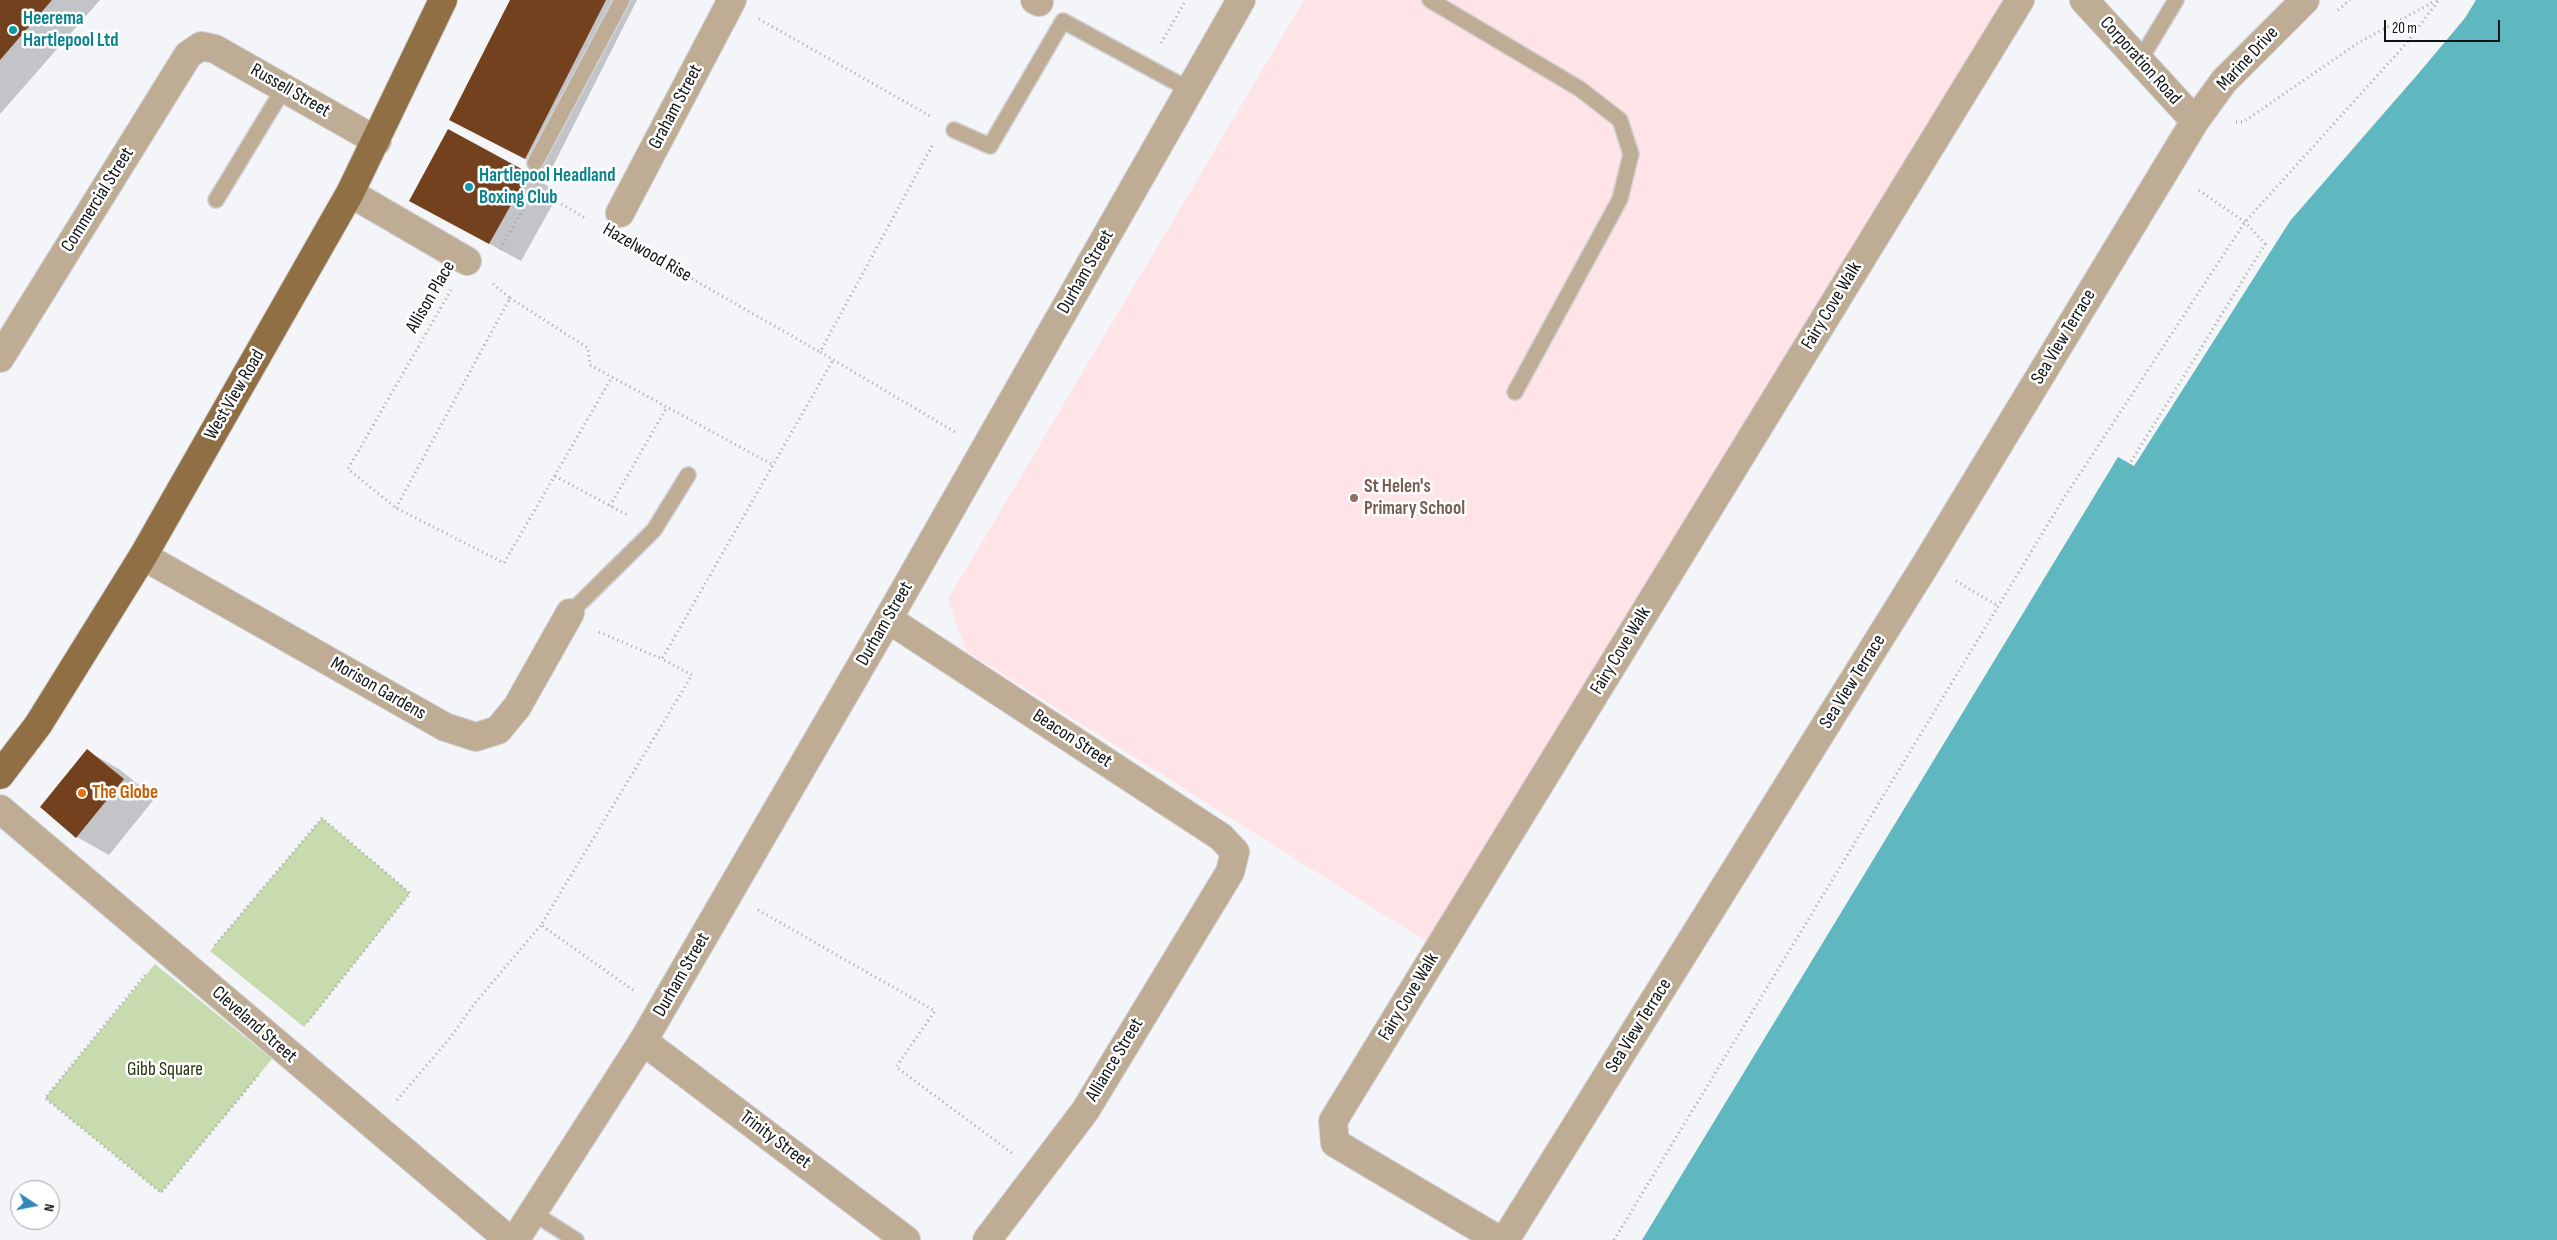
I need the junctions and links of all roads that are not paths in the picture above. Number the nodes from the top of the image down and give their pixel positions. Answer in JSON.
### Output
{"nodes":[{"id":1,"x":443,"y":0,"type":"edge"},
{"id":2,"x":622,"y":0,"type":"edge"},
{"id":3,"x":1241,"y":0,"type":"edge"},
{"id":4,"x":1430,"y":0,"type":"edge"},
{"id":5,"x":2020,"y":0,"type":"edge"},
{"id":6,"x":2084,"y":0,"type":"edge"},
{"id":7,"x":2176,"y":0,"type":"edge"},
{"id":8,"x":2305,"y":0,"type":"edge"},
{"id":9,"x":731,"y":2,"type":"edge"},
{"id":10,"x":201,"y":46,"type":"joint"},
{"id":11,"x":2140,"y":60,"type":"junction"},
{"id":12,"x":284,"y":88,"type":"junction"},
{"id":13,"x":1190,"y":90,"type":"junction"},
{"id":14,"x":2196,"y":121,"type":"junction"},
{"id":15,"x":949,"y":127,"type":"road end"},
{"id":16,"x":377,"y":141,"type":"junction"},
{"id":17,"x":535,"y":163,"type":"dead end"},
{"id":18,"x":350,"y":193,"type":"junction"},
{"id":19,"x":216,"y":200,"type":"dead end"},
{"id":20,"x":620,"y":213,"type":"dead end"},
{"id":21,"x":476,"y":268,"type":"road end"},
{"id":22,"x":0,"y":358,"type":"edge"},
{"id":23,"x":1515,"y":392,"type":"dead end"},
{"id":24,"x":688,"y":475,"type":"dead end"},
{"id":25,"x":143,"y":556,"type":"junction"},
{"id":26,"x":569,"y":616,"type":"joint"},
{"id":27,"x":888,"y":619,"type":"junction"},
{"id":28,"x":0,"y":775,"type":"edge"},
{"id":29,"x":0,"y":809,"type":"edge"},
{"id":30,"x":1230,"y":872,"type":"joint"},
{"id":31,"x":644,"y":1041,"type":"junction"},
{"id":32,"x":533,"y":1213,"type":"junction"},
{"id":33,"x":509,"y":1240,"type":"edge"},
{"id":34,"x":515,"y":1240,"type":"edge"},
{"id":35,"x":576,"y":1240,"type":"edge"},
{"id":36,"x":906,"y":1240,"type":"edge"},
{"id":37,"x":987,"y":1240,"type":"edge"},
{"id":38,"x":1499,"y":1240,"type":"edge"},
{"id":39,"x":1505,"y":1240,"type":"edge"}],
"edges":[{"from":1,"to":16,"type":"main road","name":"West View Road"},
{"from":2,"to":17,"type":"lane"},
{"from":3,"to":13,"type":"street","name":"Durham Street"},
{"from":4,"to":23,"type":"lane"},
{"from":5,"to":38,"type":"street","name":"Fairy Cove Walk"},
{"from":6,"to":11,"type":"street","name":"Corporation Road"},
{"from":7,"to":11,"type":"lane"},
{"from":8,"to":14,"type":"street","name":"Marine Drive"},
{"from":9,"to":20,"type":"street","name":"Graham Street"},
{"from":10,"to":12,"type":"street","name":"Russell Street"},
{"from":10,"to":22,"type":"street","name":"Commercial Street"},
{"from":11,"to":14,"type":"street","name":"Corporation Road"},
{"from":12,"to":16,"type":"street","name":"Russell Street"},
{"from":12,"to":19,"type":"lane"},
{"from":13,"to":15,"type":"lane"},
{"from":13,"to":27,"type":"street","name":"Durham Street"},
{"from":14,"to":39,"type":"street","name":"Sea View Terrace"},
{"from":16,"to":18,"type":"main road","name":"West View Road"},
{"from":18,"to":21,"type":"street"},
{"from":18,"to":25,"type":"main road","name":"West View Road"},
{"from":24,"to":26,"type":"lane"},
{"from":25,"to":26,"type":"street","name":"Morison Gardens"},
{"from":25,"to":28,"type":"main road","name":"West View Road"},
{"from":27,"to":30,"type":"street","name":"Beacon Street"},
{"from":27,"to":31,"type":"street","name":"Durham Street"},
{"from":29,"to":33,"type":"street","name":"Cleveland Street"},
{"from":30,"to":37,"type":"street","name":"Alliance Street"},
{"from":31,"to":32,"type":"street","name":"Durham Street"},
{"from":31,"to":36,"type":"street","name":"Trinity Street"},
{"from":32,"to":34,"type":"street","name":"Durham Street"},
{"from":32,"to":35,"type":"lane"}]}
